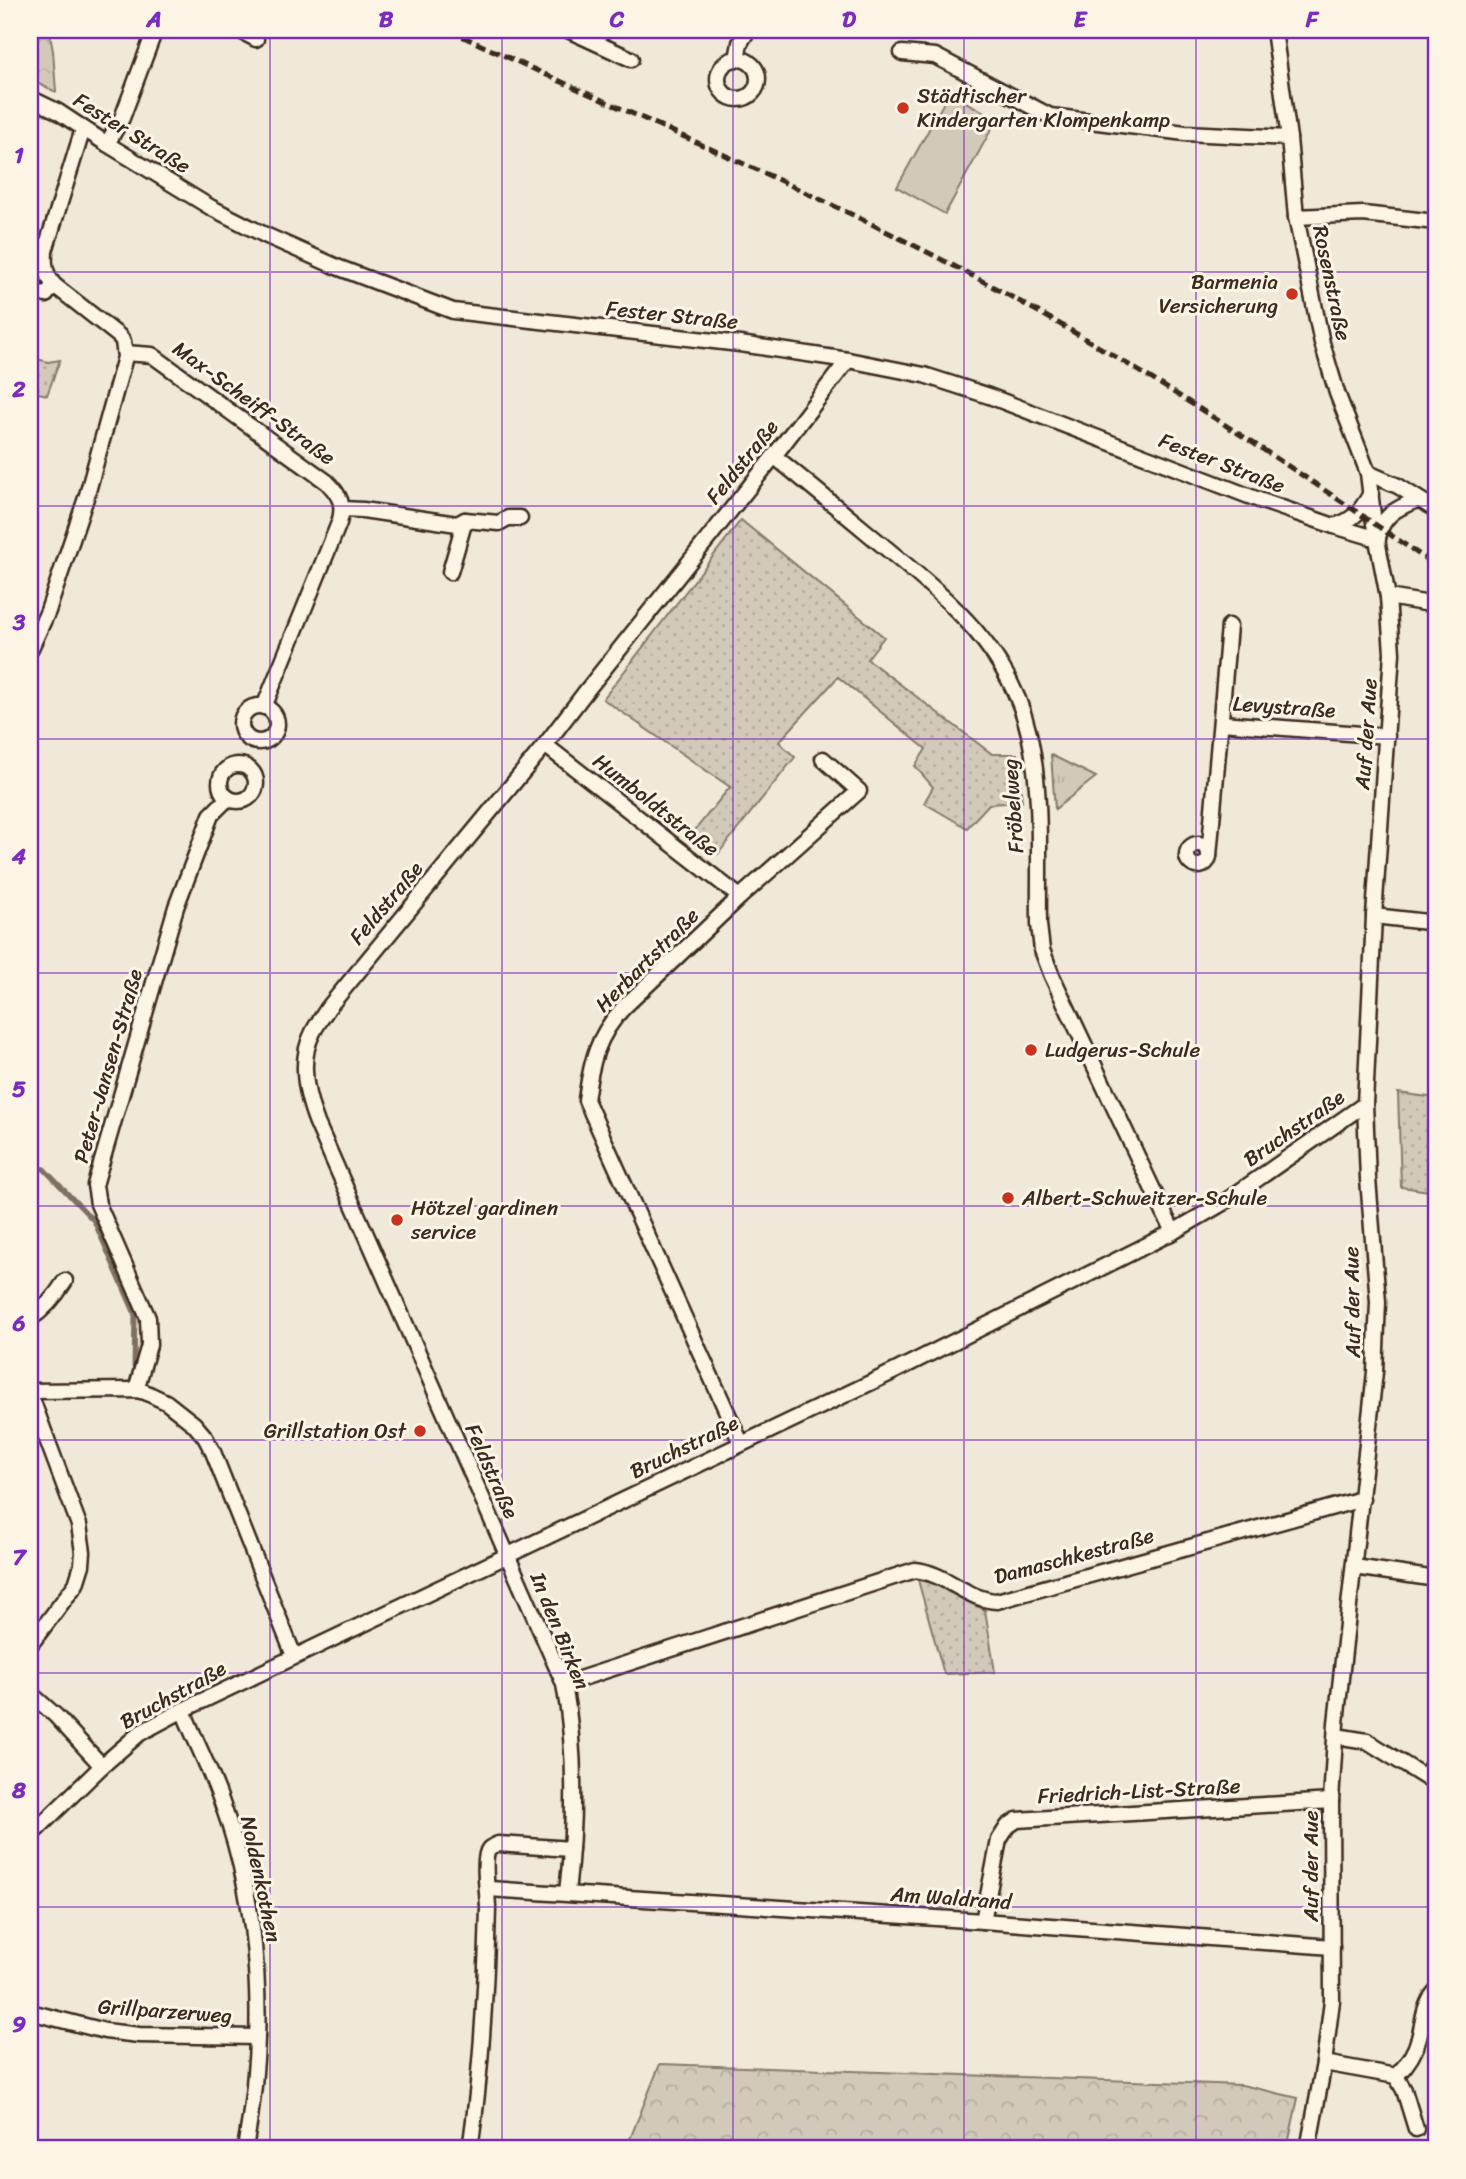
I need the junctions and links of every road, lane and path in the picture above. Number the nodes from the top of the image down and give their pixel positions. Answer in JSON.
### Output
{"nodes":[{"id":1,"x":155,"y":30,"type":"edge"},
{"id":2,"x":239,"y":30,"type":"edge"},
{"id":3,"x":568,"y":30,"type":"edge"},
{"id":4,"x":748,"y":30,"type":"edge"},
{"id":5,"x":1274,"y":30,"type":"edge"},
{"id":6,"x":256,"y":39,"type":"dead end"},
{"id":7,"x":902,"y":53,"type":"dead end"},
{"id":8,"x":631,"y":59,"type":"dead end"},
{"id":9,"x":737,"y":59,"type":"dead end"},
{"id":10,"x":30,"y":98,"type":"edge"},
{"id":11,"x":83,"y":129,"type":"junction"},
{"id":12,"x":1289,"y":138,"type":"junction"},
{"id":13,"x":107,"y":144,"type":"junction"},
{"id":14,"x":1296,"y":216,"type":"junction"},
{"id":15,"x":1436,"y":222,"type":"edge"},
{"id":16,"x":54,"y":285,"type":"junction"},
{"id":17,"x":30,"y":290,"type":"edge"},
{"id":18,"x":125,"y":353,"type":"junction"},
{"id":19,"x":848,"y":360,"type":"junction"},
{"id":20,"x":774,"y":456,"type":"junction"},
{"id":21,"x":1368,"y":473,"type":"junction"},
{"id":22,"x":1371,"y":493,"type":"junction"},
{"id":23,"x":1417,"y":500,"type":"junction"},
{"id":24,"x":342,"y":509,"type":"junction"},
{"id":25,"x":1436,"y":510,"type":"edge"},
{"id":26,"x":520,"y":518,"type":"dead end"},
{"id":27,"x":465,"y":520,"type":"junction"},
{"id":28,"x":1334,"y":526,"type":"junction"},
{"id":29,"x":1378,"y":539,"type":"junction"},
{"id":30,"x":450,"y":572,"type":"dead end"},
{"id":31,"x":1388,"y":597,"type":"junction"},
{"id":32,"x":1436,"y":605,"type":"edge"},
{"id":33,"x":1229,"y":626,"type":"dead end"},
{"id":34,"x":30,"y":650,"type":"edge"},
{"id":35,"x":264,"y":707,"type":"junction"},
{"id":36,"x":1221,"y":723,"type":"junction"},
{"id":37,"x":1387,"y":736,"type":"junction"},
{"id":38,"x":545,"y":745,"type":"junction"},
{"id":39,"x":246,"y":753,"type":"junction"},
{"id":40,"x":823,"y":759,"type":"dead end"},
{"id":41,"x":228,"y":798,"type":"junction"},
{"id":42,"x":1209,"y":856,"type":"dead end"},
{"id":43,"x":740,"y":897,"type":"junction"},
{"id":44,"x":1374,"y":916,"type":"junction"},
{"id":45,"x":1436,"y":923,"type":"edge"},
{"id":46,"x":1365,"y":1104,"type":"junction"},
{"id":47,"x":1173,"y":1231,"type":"junction"},
{"id":48,"x":65,"y":1281,"type":"dead end"},
{"id":49,"x":30,"y":1319,"type":"edge"},
{"id":50,"x":135,"y":1390,"type":"junction"},
{"id":51,"x":30,"y":1392,"type":"edge"},
{"id":52,"x":741,"y":1443,"type":"junction"},
{"id":53,"x":1362,"y":1499,"type":"junction"},
{"id":54,"x":506,"y":1556,"type":"junction"},
{"id":55,"x":1354,"y":1567,"type":"junction"},
{"id":56,"x":1430,"y":1578,"type":"dead end"},
{"id":57,"x":30,"y":1645,"type":"edge"},
{"id":58,"x":294,"y":1656,"type":"junction"},
{"id":59,"x":564,"y":1684,"type":"junction"},
{"id":60,"x":30,"y":1693,"type":"edge"},
{"id":61,"x":183,"y":1710,"type":"junction"},
{"id":62,"x":1336,"y":1736,"type":"junction"},
{"id":63,"x":1436,"y":1760,"type":"edge"},
{"id":64,"x":102,"y":1766,"type":"junction"},
{"id":65,"x":1431,"y":1780,"type":"edge"},
{"id":66,"x":1331,"y":1801,"type":"junction"},
{"id":67,"x":30,"y":1836,"type":"edge"},
{"id":68,"x":572,"y":1849,"type":"junction"},
{"id":69,"x":488,"y":1889,"type":"junction"},
{"id":70,"x":567,"y":1894,"type":"junction"},
{"id":71,"x":983,"y":1921,"type":"junction"},
{"id":72,"x":1332,"y":1947,"type":"junction"},
{"id":73,"x":1436,"y":1992,"type":"edge"},
{"id":74,"x":30,"y":2012,"type":"edge"},
{"id":75,"x":257,"y":2038,"type":"junction"},
{"id":76,"x":1324,"y":2063,"type":"junction"},
{"id":77,"x":1396,"y":2076,"type":"junction"},
{"id":78,"x":1416,"y":2129,"type":"dead end"},
{"id":79,"x":246,"y":2149,"type":"edge"},
{"id":80,"x":470,"y":2149,"type":"edge"},
{"id":81,"x":1308,"y":2149,"type":"edge"}],
"edges":[{"from":1,"to":13,"type":"street"},
{"from":2,"to":6,"type":"street"},
{"from":3,"to":8,"type":"street"},
{"from":4,"to":9,"type":"street"},
{"from":5,"to":12,"type":"street","name":"Rosenstraße"},
{"from":7,"to":12,"type":"street"},
{"from":10,"to":11,"type":"street","name":"Fester Straße"},
{"from":11,"to":13,"type":"street","name":"Fester Straße"},
{"from":11,"to":16,"type":"street"},
{"from":12,"to":14,"type":"street","name":"Rosenstraße"},
{"from":13,"to":19,"type":"street","name":"Fester Straße"},
{"from":14,"to":15,"type":"street"},
{"from":14,"to":21,"type":"street","name":"Rosenstraße"},
{"from":16,"to":17,"type":"street"},
{"from":16,"to":18,"type":"street"},
{"from":18,"to":24,"type":"street","name":"Max-Scheiff-Straße"},
{"from":18,"to":34,"type":"street"},
{"from":19,"to":20,"type":"street","name":"Feldstraße"},
{"from":19,"to":28,"type":"street","name":"Fester Straße"},
{"from":20,"to":38,"type":"street","name":"Feldstraße"},
{"from":20,"to":47,"type":"street","name":"Fröbelweg"},
{"from":21,"to":22,"type":"street","name":"Rosenstraße"},
{"from":21,"to":23,"type":"street"},
{"from":22,"to":28,"type":"street"},
{"from":22,"to":29,"type":"street","name":"Rosenstraße"},
{"from":23,"to":25,"type":"street"},
{"from":23,"to":29,"type":"street"},
{"from":24,"to":27,"type":"street"},
{"from":24,"to":35,"type":"street"},
{"from":26,"to":27,"type":"street"},
{"from":27,"to":30,"type":"street"},
{"from":28,"to":29,"type":"street","name":"Fester Straße"},
{"from":29,"to":31,"type":"street","name":"Auf der Aue"},
{"from":31,"to":32,"type":"street"},
{"from":31,"to":37,"type":"street","name":"Auf der Aue"},
{"from":33,"to":36,"type":"street","name":"Levystraße"},
{"from":35,"to":39,"type":"street"},
{"from":35,"to":39,"type":"street"},
{"from":36,"to":37,"type":"street","name":"Levystraße"},
{"from":36,"to":42,"type":"street","name":"Levystraße"},
{"from":37,"to":44,"type":"street","name":"Auf der Aue"},
{"from":38,"to":43,"type":"street","name":"Humboldtstraße"},
{"from":38,"to":54,"type":"street","name":"Feldstraße"},
{"from":39,"to":41,"type":"street"},
{"from":39,"to":41,"type":"street","name":"Peter-Jansen-Straße"},
{"from":40,"to":43,"type":"street","name":"Herbartstraße"},
{"from":41,"to":50,"type":"street","name":"Peter-Jansen-Straße"},
{"from":43,"to":52,"type":"street","name":"Herbartstraße"},
{"from":44,"to":45,"type":"street"},
{"from":44,"to":46,"type":"street","name":"Auf der Aue"},
{"from":46,"to":47,"type":"street","name":"Bruchstraße"},
{"from":46,"to":53,"type":"street","name":"Auf der Aue"},
{"from":47,"to":52,"type":"street","name":"Bruchstraße"},
{"from":48,"to":49,"type":"street"},
{"from":50,"to":51,"type":"street"},
{"from":50,"to":58,"type":"street"},
{"from":51,"to":57,"type":"street"},
{"from":52,"to":54,"type":"street","name":"Bruchstraße"},
{"from":53,"to":55,"type":"street","name":"Auf der Aue"},
{"from":53,"to":59,"type":"street","name":"Damaschkestraße"},
{"from":54,"to":58,"type":"street","name":"Bruchstraße"},
{"from":54,"to":59,"type":"street","name":"In den Birken"},
{"from":55,"to":56,"type":"street"},
{"from":55,"to":62,"type":"street","name":"Auf der Aue"},
{"from":58,"to":61,"type":"street","name":"Bruchstraße"},
{"from":59,"to":68,"type":"street","name":"In den Birken"},
{"from":60,"to":64,"type":"street"},
{"from":61,"to":64,"type":"street","name":"Bruchstraße"},
{"from":61,"to":75,"type":"street","name":"Noldenkothen"},
{"from":62,"to":65,"type":"street"},
{"from":62,"to":66,"type":"street","name":"Auf der Aue"},
{"from":63,"to":65,"type":"street"},
{"from":64,"to":67,"type":"street","name":"Bruchstraße"},
{"from":66,"to":71,"type":"street","name":"Friedrich-List-Straße"},
{"from":66,"to":72,"type":"street","name":"Auf der Aue"},
{"from":68,"to":69,"type":"street"},
{"from":68,"to":70,"type":"street","name":"In den Birken"},
{"from":69,"to":70,"type":"street"},
{"from":69,"to":80,"type":"street"},
{"from":70,"to":71,"type":"street","name":"Am Waldrand"},
{"from":71,"to":72,"type":"street","name":"Am Waldrand"},
{"from":72,"to":76,"type":"street","name":"Auf der Aue"},
{"from":73,"to":77,"type":"street"},
{"from":74,"to":75,"type":"street","name":"Grillparzerweg"},
{"from":75,"to":79,"type":"street","name":"Noldenkothen"},
{"from":76,"to":77,"type":"street"},
{"from":76,"to":81,"type":"street","name":"Auf der Aue"},
{"from":77,"to":78,"type":"street"}]}
